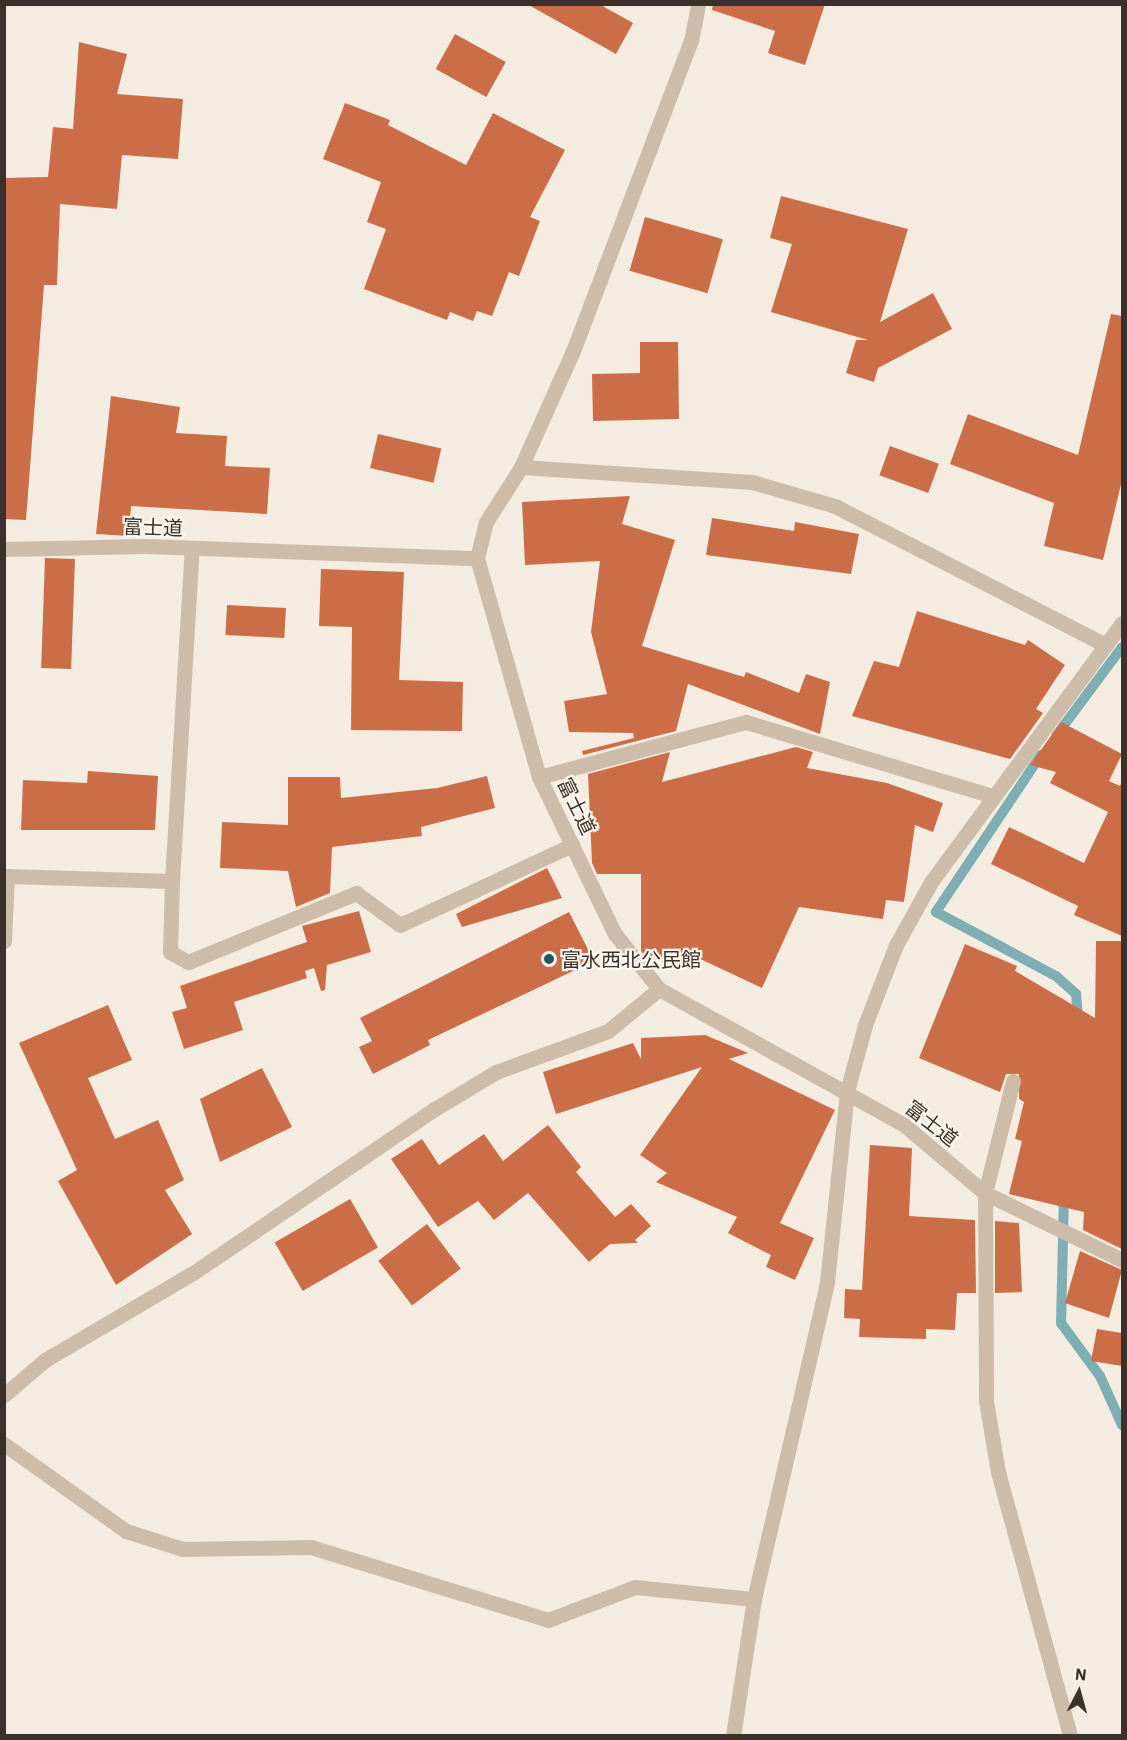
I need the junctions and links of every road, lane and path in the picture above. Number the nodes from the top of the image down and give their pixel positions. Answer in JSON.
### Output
{"nodes":[{"id":1,"x":698,"y":4,"type":"edge"},
{"id":2,"x":521,"y":467,"type":"junction"},
{"id":3,"x":4,"y":549,"type":"edge"},
{"id":4,"x":192,"y":549,"type":"junction"},
{"id":5,"x":477,"y":558,"type":"junction"},
{"id":6,"x":1122,"y":623,"type":"edge"},
{"id":7,"x":1104,"y":645,"type":"junction"},
{"id":8,"x":539,"y":777,"type":"junction"},
{"id":9,"x":992,"y":795,"type":"junction"},
{"id":10,"x":572,"y":845,"type":"junction"},
{"id":11,"x":172,"y":881,"type":"junction"},
{"id":12,"x":4,"y":941,"type":"edge"},
{"id":13,"x":659,"y":989,"type":"junction"},
{"id":14,"x":1012,"y":1082,"type":"dead end"},
{"id":15,"x":847,"y":1091,"type":"junction"},
{"id":16,"x":985,"y":1193,"type":"junction"},
{"id":17,"x":1122,"y":1260,"type":"edge"},
{"id":18,"x":4,"y":1395,"type":"edge"},
{"id":19,"x":4,"y":1444,"type":"edge"},
{"id":20,"x":754,"y":1599,"type":"junction"},
{"id":21,"x":733,"y":1736,"type":"edge"},
{"id":22,"x":1070,"y":1736,"type":"edge"}],
"edges":[{"from":1,"to":2,"type":"street"},
{"from":2,"to":5,"type":"street"},
{"from":2,"to":7,"type":"street"},
{"from":3,"to":4,"type":"street","name":"富士道"},
{"from":4,"to":5,"type":"street","name":"富士道"},
{"from":4,"to":11,"type":"street"},
{"from":5,"to":8,"type":"street","name":"富士道"},
{"from":6,"to":7,"type":"street"},
{"from":7,"to":9,"type":"street"},
{"from":8,"to":9,"type":"street"},
{"from":8,"to":10,"type":"street","name":"富士道"},
{"from":9,"to":15,"type":"street"},
{"from":10,"to":11,"type":"street"},
{"from":10,"to":13,"type":"street","name":"富士道"},
{"from":11,"to":12,"type":"street"},
{"from":13,"to":15,"type":"street","name":"富士道"},
{"from":13,"to":18,"type":"street"},
{"from":14,"to":16,"type":"street"},
{"from":15,"to":16,"type":"street","name":"富士道"},
{"from":15,"to":20,"type":"street"},
{"from":16,"to":17,"type":"street","name":"富士道"},
{"from":16,"to":22,"type":"street"},
{"from":19,"to":20,"type":"street"},
{"from":20,"to":21,"type":"street"}]}
